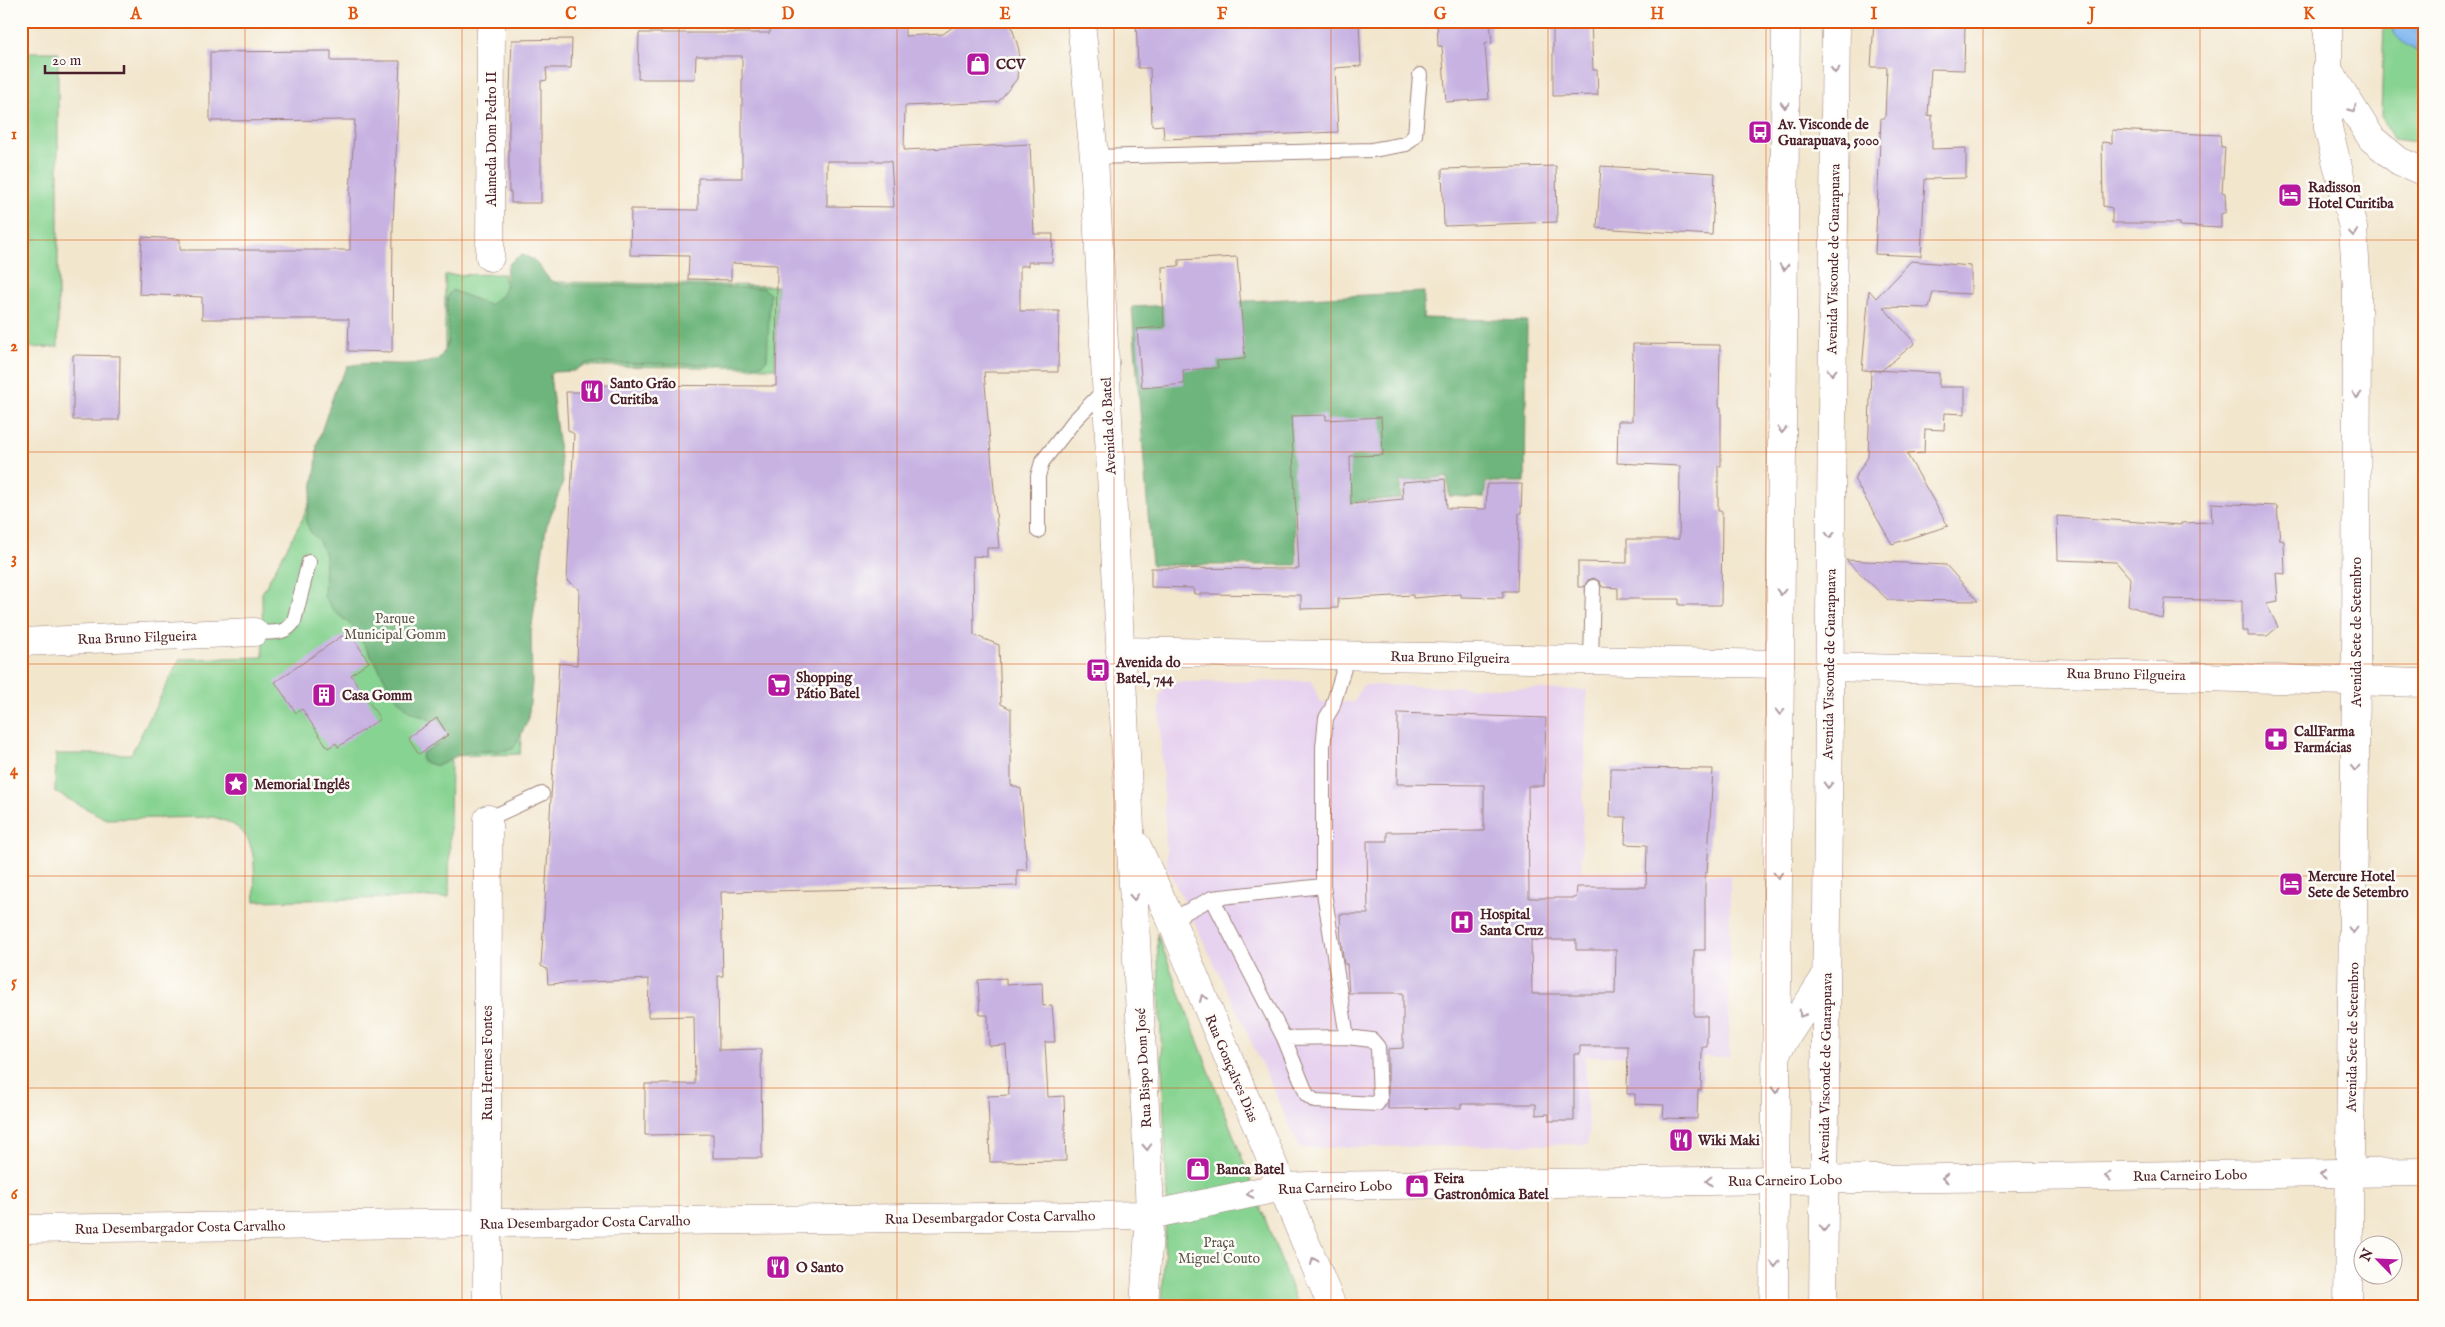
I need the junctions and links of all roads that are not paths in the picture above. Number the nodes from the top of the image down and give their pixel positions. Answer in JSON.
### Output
{"nodes":[{"id":1,"x":491,"y":21,"type":"edge"},
{"id":2,"x":1081,"y":21,"type":"edge"},
{"id":3,"x":1786,"y":21,"type":"edge"},
{"id":4,"x":1836,"y":21,"type":"edge"},
{"id":5,"x":2328,"y":21,"type":"edge"},
{"id":6,"x":2327,"y":68,"type":"junction"},
{"id":7,"x":1420,"y":76,"type":"dead end"},
{"id":8,"x":1094,"y":157,"type":"junction"},
{"id":9,"x":2424,"y":172,"type":"edge"},
{"id":10,"x":490,"y":257,"type":"dead end"},
{"id":11,"x":1106,"y":388,"type":"junction"},
{"id":12,"x":1038,"y":532,"type":"dead end"},
{"id":13,"x":309,"y":562,"type":"dead end"},
{"id":14,"x":1593,"y":587,"type":"dead end"},
{"id":15,"x":254,"y":632,"type":"joint"},
{"id":16,"x":21,"y":642,"type":"edge"},
{"id":17,"x":1120,"y":651,"type":"junction"},
{"id":18,"x":1348,"y":655,"type":"junction"},
{"id":19,"x":1591,"y":660,"type":"junction"},
{"id":20,"x":1780,"y":664,"type":"junction"},
{"id":21,"x":1829,"y":667,"type":"junction"},
{"id":22,"x":2356,"y":680,"type":"junction"},
{"id":23,"x":2424,"y":683,"type":"edge"},
{"id":24,"x":542,"y":794,"type":"dead end"},
{"id":25,"x":488,"y":819,"type":"joint"},
{"id":26,"x":1130,"y":831,"type":"junction"},
{"id":27,"x":1323,"y":886,"type":"junction"},
{"id":28,"x":1212,"y":898,"type":"junction"},
{"id":29,"x":1170,"y":920,"type":"junction"},
{"id":30,"x":1826,"y":976,"type":"junction"},
{"id":31,"x":1347,"y":1037,"type":"junction"},
{"id":32,"x":1284,"y":1038,"type":"junction"},
{"id":33,"x":1777,"y":1051,"type":"junction"},
{"id":34,"x":2424,"y":1172,"type":"edge"},
{"id":35,"x":2351,"y":1173,"type":"junction"},
{"id":36,"x":1824,"y":1180,"type":"junction"},
{"id":37,"x":1776,"y":1181,"type":"junction"},
{"id":38,"x":1282,"y":1187,"type":"junction"},
{"id":39,"x":1150,"y":1215,"type":"junction"},
{"id":40,"x":487,"y":1223,"type":"junction"},
{"id":41,"x":21,"y":1229,"type":"edge"},
{"id":42,"x":487,"y":1306,"type":"edge"},
{"id":43,"x":1144,"y":1306,"type":"edge"},
{"id":44,"x":1332,"y":1306,"type":"edge"},
{"id":45,"x":1774,"y":1306,"type":"edge"},
{"id":46,"x":1823,"y":1306,"type":"edge"},
{"id":47,"x":2348,"y":1306,"type":"edge"}],
"edges":[{"from":1,"to":10,"type":"main road","name":"Alameda Dom Pedro II"},
{"from":2,"to":8,"type":"main road","name":"Avenida do Batel"},
{"from":3,"to":20,"type":"main road","one_way":true},
{"from":4,"to":21,"type":"main road","name":"Avenida Visconde de Guarapuava","one_way":true},
{"from":5,"to":6,"type":"main road","name":"Avenida Sete de Setembro"},
{"from":6,"to":9,"type":"main road","one_way":true},
{"from":6,"to":22,"type":"main road","name":"Avenida Sete de Setembro","one_way":true},
{"from":7,"to":8,"type":"lane"},
{"from":8,"to":11,"type":"main road","name":"Avenida do Batel"},
{"from":11,"to":12,"type":"lane"},
{"from":11,"to":17,"type":"main road","name":"Avenida do Batel"},
{"from":13,"to":15,"type":"lane"},
{"from":14,"to":19,"type":"lane"},
{"from":15,"to":16,"type":"main road","name":"Rua Bruno Filgueira"},
{"from":17,"to":18,"type":"main road","name":"Rua Bruno Filgueira"},
{"from":17,"to":26,"type":"main road","name":"Avenida do Batel"},
{"from":18,"to":19,"type":"main road","name":"Rua Bruno Filgueira"},
{"from":18,"to":27,"type":"lane"},
{"from":19,"to":20,"type":"main road","name":"Rua Bruno Filgueira"},
{"from":20,"to":33,"type":"main road","one_way":true},
{"from":21,"to":22,"type":"main road","name":"Rua Bruno Filgueira"},
{"from":21,"to":30,"type":"main road","name":"Avenida Visconde de Guarapuava","one_way":true},
{"from":22,"to":23,"type":"main road","name":"Rua Bruno Filgueira"},
{"from":22,"to":35,"type":"main road","name":"Avenida Sete de Setembro","one_way":true},
{"from":24,"to":25,"type":"lane"},
{"from":25,"to":40,"type":"main road","name":"Rua Hermes Fontes"},
{"from":26,"to":29,"type":"main road","name":"Rua Gonçalves Dias"},
{"from":26,"to":39,"type":"main road","name":"Rua Bispo Dom José","one_way":true},
{"from":27,"to":28,"type":"lane"},
{"from":27,"to":31,"type":"lane"},
{"from":28,"to":29,"type":"lane"},
{"from":28,"to":32,"type":"lane"},
{"from":38,"to":29,"type":"main road","name":"Rua Gonçalves Dias","one_way":true},
{"from":30,"to":33,"type":"main road","one_way":true},
{"from":30,"to":36,"type":"main road","name":"Avenida Visconde de Guarapuava"},
{"from":31,"to":32,"type":"lane"},
{"from":31,"to":32,"type":"lane"},
{"from":33,"to":37,"type":"main road","one_way":true},
{"from":34,"to":35,"type":"main road","name":"Rua Carneiro Lobo"},
{"from":35,"to":36,"type":"main road","name":"Rua Carneiro Lobo","one_way":true},
{"from":35,"to":47,"type":"main road","name":"Avenida Sete de Setembro"},
{"from":36,"to":37,"type":"main road","name":"Rua Carneiro Lobo"},
{"from":36,"to":46,"type":"main road","name":"Avenida Visconde de Guarapuava","one_way":true},
{"from":37,"to":38,"type":"main road","name":"Rua Carneiro Lobo","one_way":true},
{"from":37,"to":45,"type":"main road","one_way":true},
{"from":38,"to":39,"type":"main road","name":"Rua Carneiro Lobo","one_way":true},
{"from":44,"to":38,"type":"main road","name":"Rua Gonçalves Dias","one_way":true},
{"from":39,"to":40,"type":"main road","name":"Rua Desembargador Costa Carvalho"},
{"from":39,"to":43,"type":"main road","name":"Rua Bispo Dom José"},
{"from":40,"to":41,"type":"main road","name":"Rua Desembargador Costa Carvalho"},
{"from":40,"to":42,"type":"main road","name":"Rua Hermes Fontes"}]}
